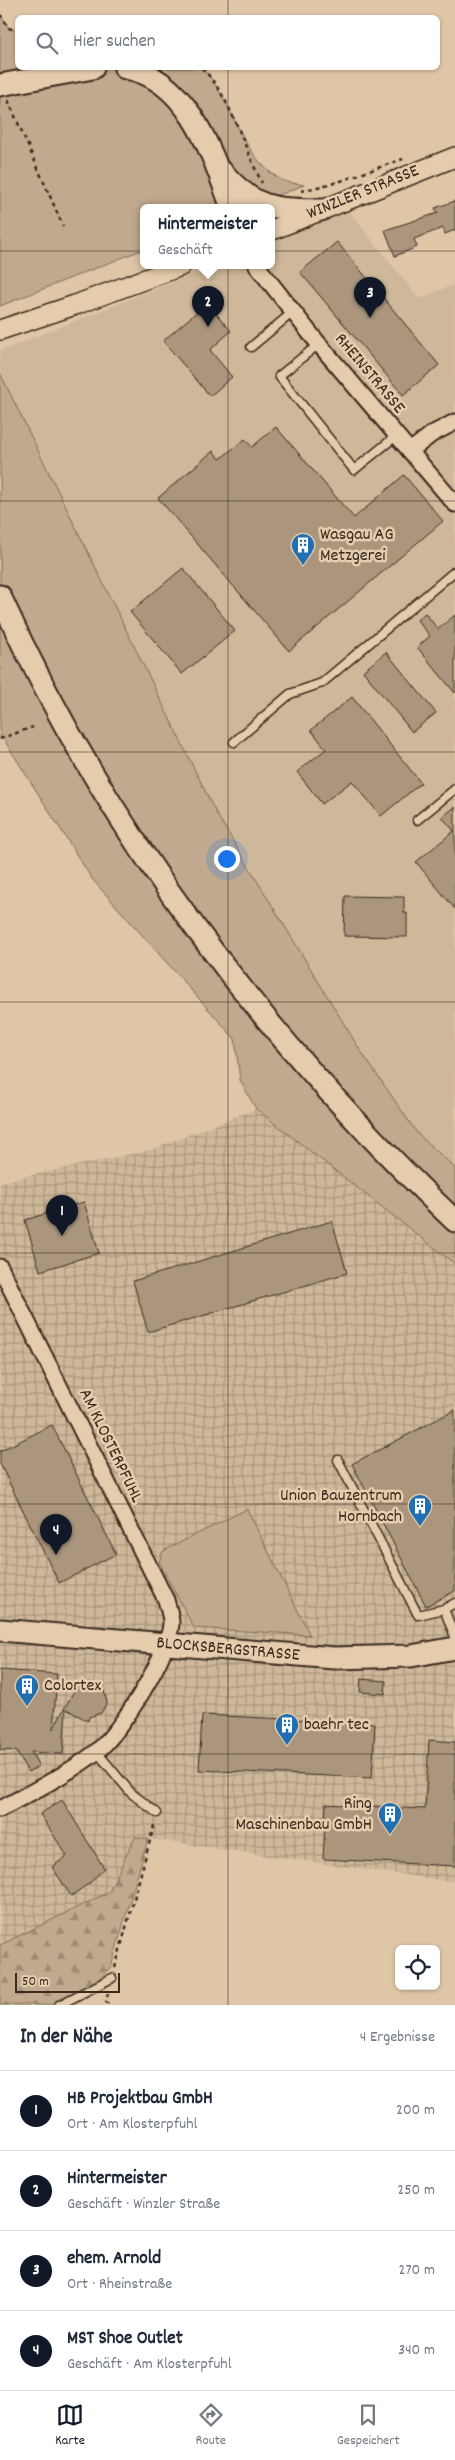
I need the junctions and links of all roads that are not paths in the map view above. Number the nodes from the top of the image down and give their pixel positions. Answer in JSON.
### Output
{"nodes":[{"id":1,"x":82,"y":70,"type":"edge"},
{"id":2,"x":139,"y":70,"type":"edge"},
{"id":3,"x":0,"y":85,"type":"edge"},
{"id":4,"x":455,"y":157,"type":"edge"},
{"id":5,"x":216,"y":166,"type":"junction"},
{"id":6,"x":230,"y":204,"type":"edge"},
{"id":7,"x":262,"y":204,"type":"edge"},
{"id":8,"x":275,"y":207,"type":"edge"},
{"id":9,"x":322,"y":210,"type":"junction"},
{"id":10,"x":275,"y":229,"type":"edge"},
{"id":11,"x":173,"y":269,"type":"edge"},
{"id":12,"x":259,"y":269,"type":"edge"},
{"id":13,"x":293,"y":312,"type":"junction"},
{"id":14,"x":0,"y":330,"type":"edge"},
{"id":15,"x":319,"y":344,"type":"junction"},
{"id":16,"x":250,"y":347,"type":"dead end"},
{"id":17,"x":455,"y":422,"type":"edge"},
{"id":18,"x":396,"y":436,"type":"junction"},
{"id":19,"x":410,"y":452,"type":"junction"},
{"id":20,"x":455,"y":504,"type":"edge"},
{"id":21,"x":455,"y":571,"type":"edge"},
{"id":22,"x":0,"y":596,"type":"edge"},
{"id":23,"x":8,"y":622,"type":"edge"},
{"id":24,"x":234,"y":742,"type":"dead end"},
{"id":25,"x":455,"y":789,"type":"edge"},
{"id":26,"x":417,"y":820,"type":"dead end"},
{"id":27,"x":455,"y":1221,"type":"edge"},
{"id":28,"x":0,"y":1267,"type":"edge"},
{"id":29,"x":338,"y":1460,"type":"dead end"},
{"id":30,"x":455,"y":1603,"type":"edge"},
{"id":31,"x":444,"y":1609,"type":"junction"},
{"id":32,"x":0,"y":1630,"type":"edge"},
{"id":33,"x":455,"y":1637,"type":"edge"},
{"id":34,"x":165,"y":1645,"type":"junction"},
{"id":35,"x":455,"y":1648,"type":"edge"},
{"id":36,"x":96,"y":1752,"type":"junction"},
{"id":37,"x":0,"y":1809,"type":"edge"},
{"id":38,"x":157,"y":1813,"type":"road end"},
{"id":39,"x":112,"y":1978,"type":"road end"},
{"id":40,"x":59,"y":2005,"type":"edge"}],
"edges":[{"from":1,"to":3,"type":"main road"},
{"from":2,"to":5,"type":"main road"},
{"from":4,"to":9,"type":"street","name":"WINZLER STRASSE"},
{"from":5,"to":6,"type":"main road"},
{"from":5,"to":7,"type":"main road"},
{"from":8,"to":9,"type":"main road"},
{"from":9,"to":10,"type":"street","name":"WINZLER STRASSE"},
{"from":11,"to":14,"type":"street"},
{"from":12,"to":13,"type":"street","name":"RHEINSTRASSE"},
{"from":13,"to":15,"type":"street","name":"RHEINSTRASSE"},
{"from":13,"to":16,"type":"lane"},
{"from":15,"to":18,"type":"street","name":"RHEINSTRASSE"},
{"from":15,"to":18,"type":"lane"},
{"from":17,"to":19,"type":"street"},
{"from":18,"to":19,"type":"street","name":"RHEINSTRASSE"},
{"from":19,"to":20,"type":"street","name":"RHEINSTRASSE"},
{"from":21,"to":24,"type":"lane"},
{"from":22,"to":23,"type":"main road"},
{"from":23,"to":27,"type":"main road"},
{"from":25,"to":26,"type":"lane"},
{"from":28,"to":34,"type":"street","name":"AM KLOSTERPFUHL"},
{"from":29,"to":31,"type":"lane"},
{"from":30,"to":31,"type":"lane"},
{"from":31,"to":33,"type":"lane"},
{"from":32,"to":34,"type":"main road","name":"BLOCKSBERGSTRASSE"},
{"from":34,"to":35,"type":"main road","name":"BLOCKSBERGSTRASSE"},
{"from":34,"to":36,"type":"street","name":"AM KLOSTERPFUHL"},
{"from":36,"to":37,"type":"street","name":"AM KLOSTERPFUHL"},
{"from":36,"to":38,"type":"lane"},
{"from":39,"to":40,"type":"lane"}]}
